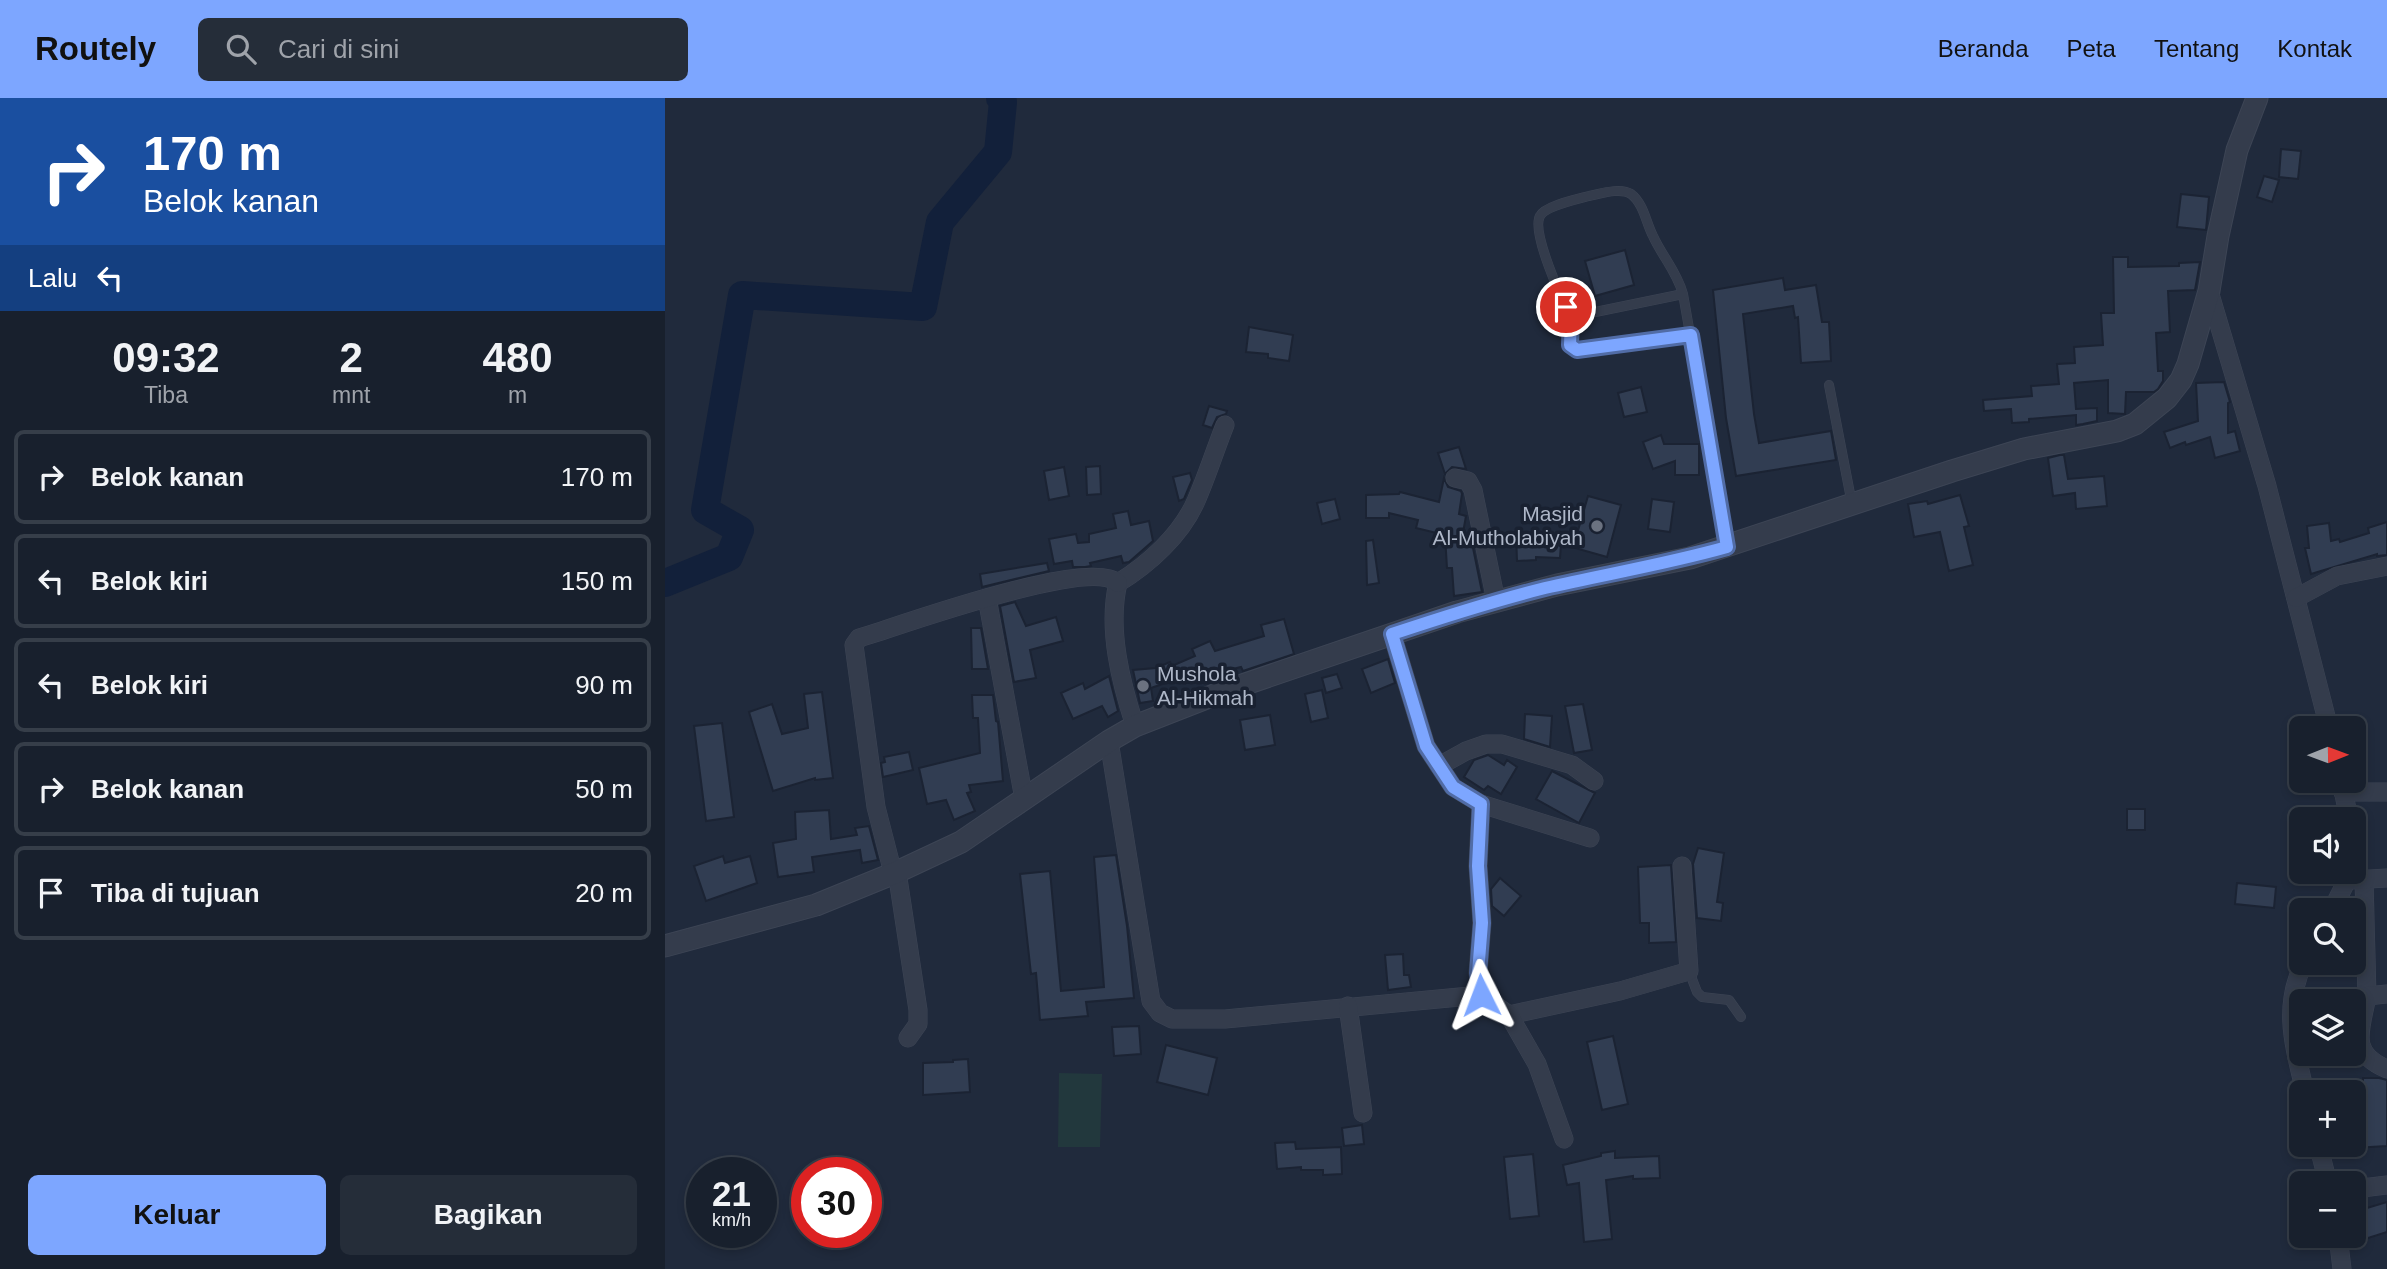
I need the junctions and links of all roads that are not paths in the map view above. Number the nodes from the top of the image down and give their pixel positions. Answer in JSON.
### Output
{"nodes":[{"id":1,"x":2257,"y":98,"type":"edge"},
{"id":2,"x":2209,"y":291,"type":"junction"},
{"id":3,"x":1683,"y":293,"type":"junction"},
{"id":4,"x":1571,"y":317,"type":"junction"},
{"id":5,"x":1691,"y":335,"type":"junction"},
{"id":6,"x":1829,"y":386,"type":"dead end"},
{"id":7,"x":1225,"y":425,"type":"dead end"},
{"id":8,"x":1455,"y":478,"type":"dead end"},
{"id":9,"x":1852,"y":504,"type":"junction"},
{"id":10,"x":1727,"y":547,"type":"junction"},
{"id":11,"x":2387,"y":566,"type":"edge"},
{"id":12,"x":1118,"y":583,"type":"junction"},
{"id":13,"x":987,"y":598,"type":"junction"},
{"id":14,"x":2295,"y":598,"type":"junction"},
{"id":15,"x":1496,"y":601,"type":"junction"},
{"id":16,"x":1392,"y":634,"type":"junction"},
{"id":17,"x":2326,"y":716,"type":"edge"},
{"id":18,"x":1135,"y":726,"type":"junction"},
{"id":19,"x":1109,"y":741,"type":"junction"},
{"id":20,"x":1439,"y":766,"type":"junction"},
{"id":21,"x":1594,"y":781,"type":"dead end"},
{"id":22,"x":2366,"y":789,"type":"edge"},
{"id":23,"x":2387,"y":792,"type":"edge"},
{"id":24,"x":1024,"y":799,"type":"junction"},
{"id":25,"x":1481,"y":804,"type":"junction"},
{"id":26,"x":1590,"y":838,"type":"dead end"},
{"id":27,"x":1682,"y":866,"type":"dead end"},
{"id":28,"x":895,"y":873,"type":"junction"},
{"id":29,"x":2366,"y":877,"type":"edge"},
{"id":30,"x":2387,"y":878,"type":"edge"},
{"id":31,"x":2355,"y":884,"type":"edge"},
{"id":32,"x":665,"y":946,"type":"edge"},
{"id":33,"x":1689,"y":971,"type":"junction"},
{"id":34,"x":2299,"y":975,"type":"edge"},
{"id":35,"x":2387,"y":994,"type":"edge"},
{"id":36,"x":1481,"y":995,"type":"junction"},
{"id":37,"x":2367,"y":996,"type":"junction"},
{"id":38,"x":1348,"y":1006,"type":"junction"},
{"id":39,"x":1509,"y":1015,"type":"junction"},
{"id":40,"x":1741,"y":1017,"type":"dead end"},
{"id":41,"x":908,"y":1038,"type":"dead end"},
{"id":42,"x":2387,"y":1069,"type":"edge"},
{"id":43,"x":2302,"y":1080,"type":"edge"},
{"id":44,"x":1363,"y":1114,"type":"dead end"},
{"id":45,"x":1564,"y":1139,"type":"dead end"},
{"id":46,"x":2387,"y":1185,"type":"edge"},
{"id":47,"x":2366,"y":1188,"type":"edge"},
{"id":48,"x":2339,"y":1248,"type":"edge"},
{"id":49,"x":2342,"y":1269,"type":"edge"}],
"edges":[{"from":1,"to":2,"type":"street"},
{"from":2,"to":9,"type":"street"},
{"from":2,"to":14,"type":"street"},
{"from":3,"to":4,"type":"lane"},
{"from":3,"to":4,"type":"lane"},
{"from":3,"to":5,"type":"lane"},
{"from":4,"to":5,"type":"lane"},
{"from":5,"to":10,"type":"lane"},
{"from":6,"to":9,"type":"lane"},
{"from":7,"to":12,"type":"street"},
{"from":8,"to":15,"type":"street"},
{"from":9,"to":10,"type":"street"},
{"from":10,"to":15,"type":"street"},
{"from":11,"to":14,"type":"street"},
{"from":12,"to":13,"type":"street"},
{"from":12,"to":18,"type":"street"},
{"from":13,"to":24,"type":"street"},
{"from":13,"to":28,"type":"street"},
{"from":14,"to":17,"type":"street"},
{"from":15,"to":16,"type":"street"},
{"from":16,"to":18,"type":"street"},
{"from":16,"to":20,"type":"street"},
{"from":18,"to":19,"type":"street"},
{"from":19,"to":24,"type":"street"},
{"from":19,"to":38,"type":"street"},
{"from":20,"to":21,"type":"street"},
{"from":20,"to":25,"type":"street"},
{"from":22,"to":23,"type":"street"},
{"from":24,"to":28,"type":"street"},
{"from":25,"to":26,"type":"street"},
{"from":25,"to":36,"type":"street"},
{"from":27,"to":33,"type":"street"},
{"from":28,"to":32,"type":"street"},
{"from":28,"to":41,"type":"street"},
{"from":29,"to":30,"type":"street"},
{"from":31,"to":37,"type":"street"},
{"from":33,"to":39,"type":"street"},
{"from":33,"to":40,"type":"lane"},
{"from":34,"to":43,"type":"street"},
{"from":35,"to":37,"type":"street"},
{"from":36,"to":38,"type":"street"},
{"from":36,"to":39,"type":"street"},
{"from":37,"to":42,"type":"street"},
{"from":38,"to":44,"type":"street"},
{"from":39,"to":45,"type":"street"},
{"from":46,"to":47,"type":"street"},
{"from":48,"to":49,"type":"street"}]}
